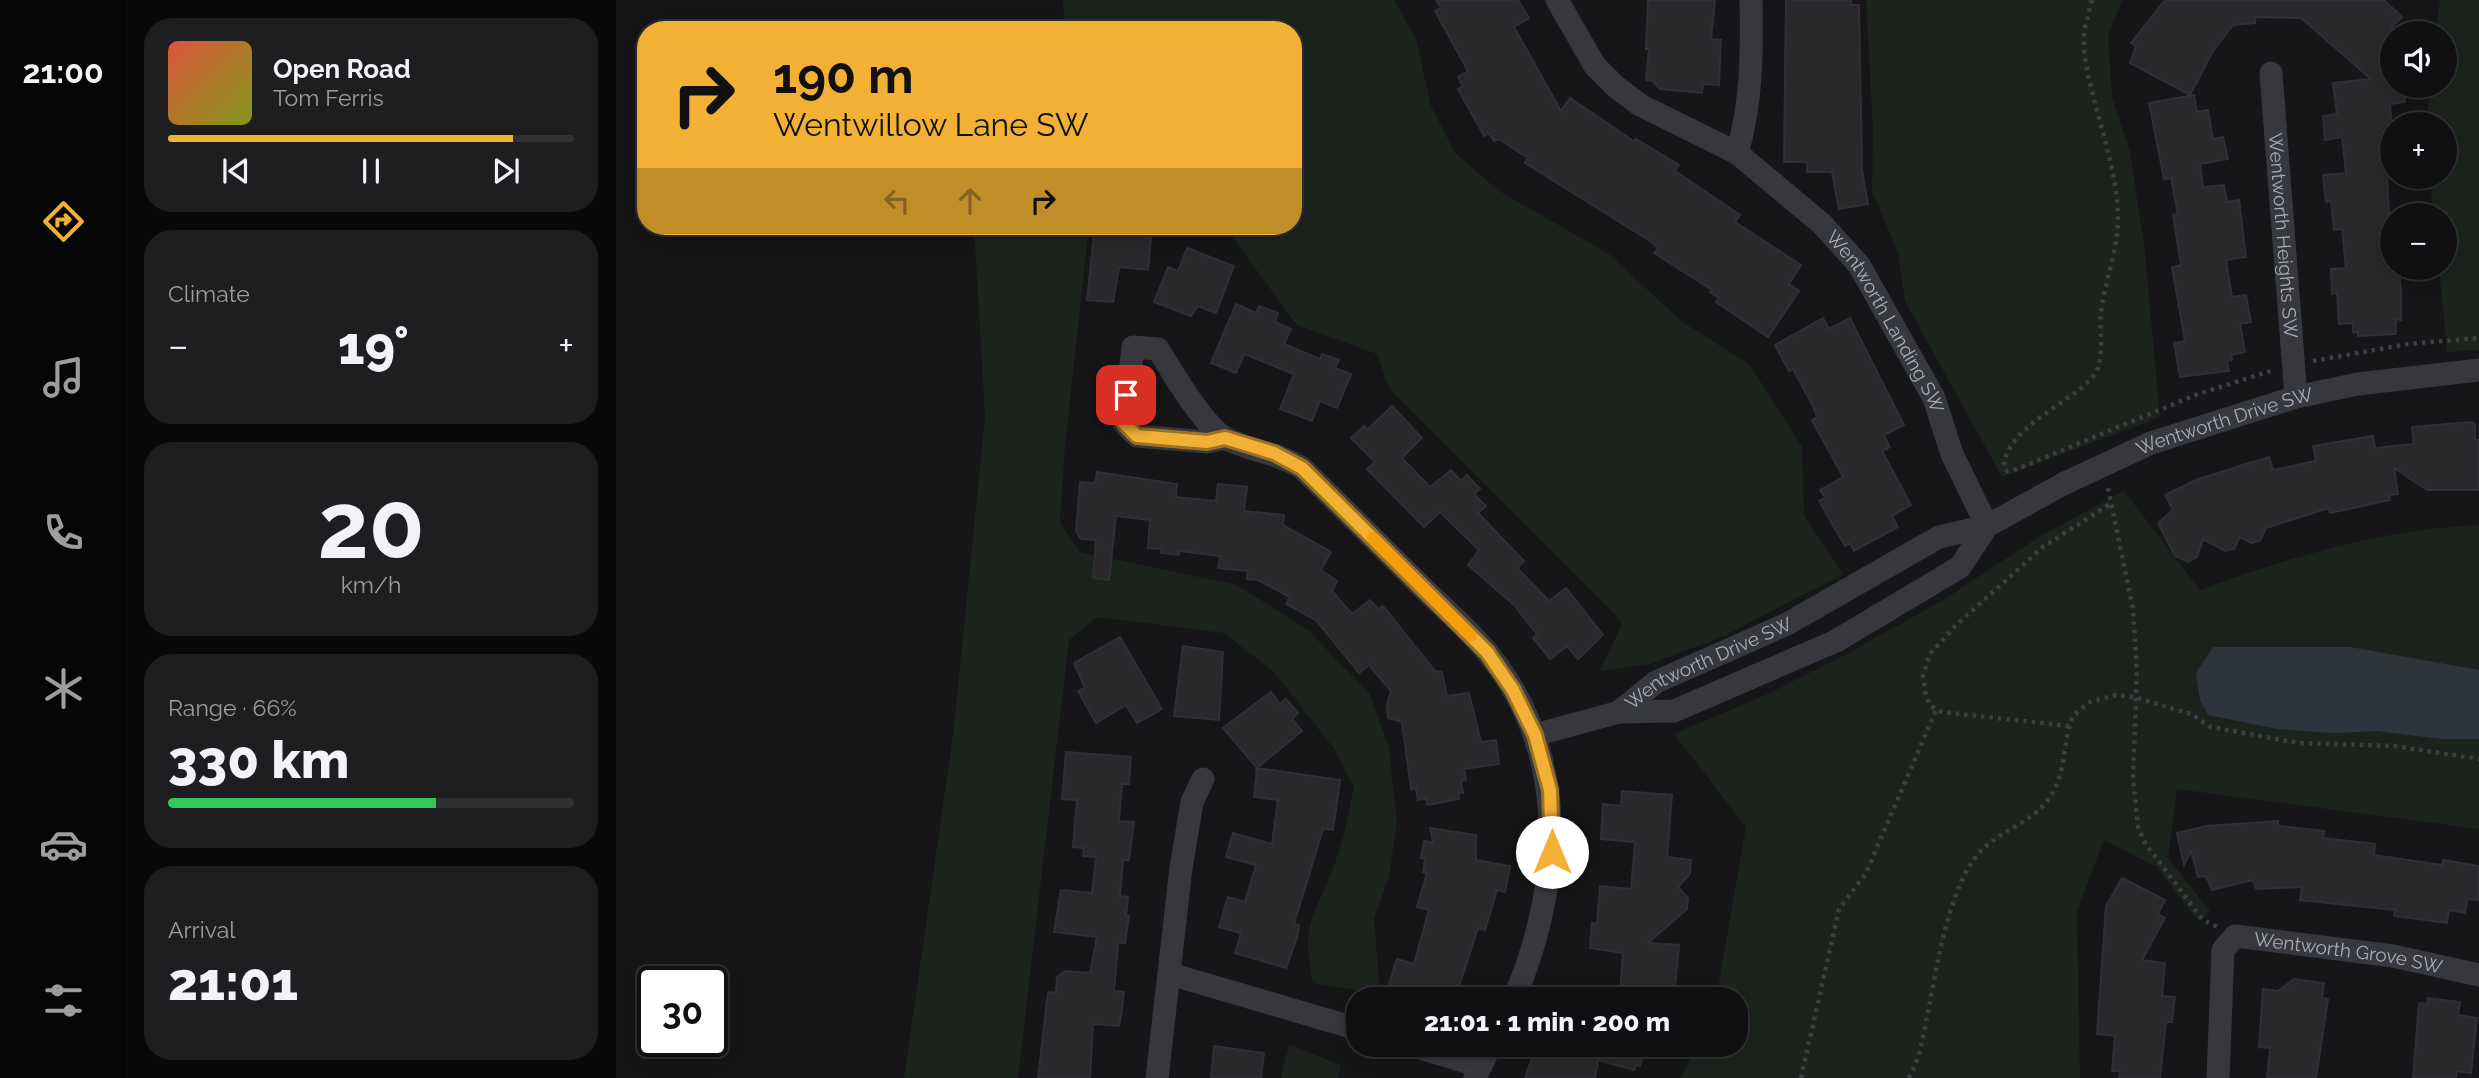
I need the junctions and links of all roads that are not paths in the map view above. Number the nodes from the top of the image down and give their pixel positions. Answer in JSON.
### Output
{"nodes":[{"id":1,"x":1557,"y":0,"type":"edge"},
{"id":2,"x":1751,"y":0,"type":"edge"},
{"id":3,"x":2271,"y":73,"type":"dead end"},
{"id":4,"x":1737,"y":153,"type":"junction"},
{"id":5,"x":2479,"y":370,"type":"edge"},
{"id":6,"x":2296,"y":397,"type":"junction"},
{"id":7,"x":1225,"y":438,"type":"junction"},
{"id":8,"x":1987,"y":526,"type":"junction"},
{"id":9,"x":1619,"y":712,"type":"junction"},
{"id":10,"x":1535,"y":735,"type":"junction"},
{"id":11,"x":1203,"y":779,"type":"dead end"},
{"id":12,"x":1171,"y":974,"type":"junction"},
{"id":13,"x":2479,"y":975,"type":"edge"},
{"id":14,"x":1519,"y":987,"type":"edge"},
{"id":15,"x":1346,"y":1026,"type":"edge"},
{"id":16,"x":1440,"y":1057,"type":"edge"},
{"id":17,"x":1477,"y":1072,"type":"edge"},
{"id":18,"x":1157,"y":1078,"type":"edge"},
{"id":19,"x":2218,"y":1078,"type":"edge"}],
"edges":[{"from":1,"to":4,"type":"street","name":"Wentworth Landing SW"},
{"from":2,"to":4,"type":"street"},
{"from":3,"to":6,"type":"street","name":"Wentworth Heights SW"},
{"from":4,"to":8,"type":"street","name":"Wentworth Landing SW"},
{"from":5,"to":6,"type":"street","name":"Wentworth Drive SW"},
{"from":6,"to":8,"type":"street","name":"Wentworth Drive SW"},
{"from":7,"to":7,"type":"street"},
{"from":7,"to":10,"type":"street"},
{"from":8,"to":9,"type":"street","name":"Wentworth Drive SW"},
{"from":8,"to":9,"type":"street","name":"Wentworth Drive SW"},
{"from":9,"to":10,"type":"street","name":"Wentworth Drive SW"},
{"from":10,"to":14,"type":"street"},
{"from":11,"to":12,"type":"street"},
{"from":12,"to":15,"type":"street"},
{"from":12,"to":18,"type":"street"},
{"from":13,"to":19,"type":"street","name":"Wentworth Grove SW"},
{"from":16,"to":17,"type":"street"}]}
